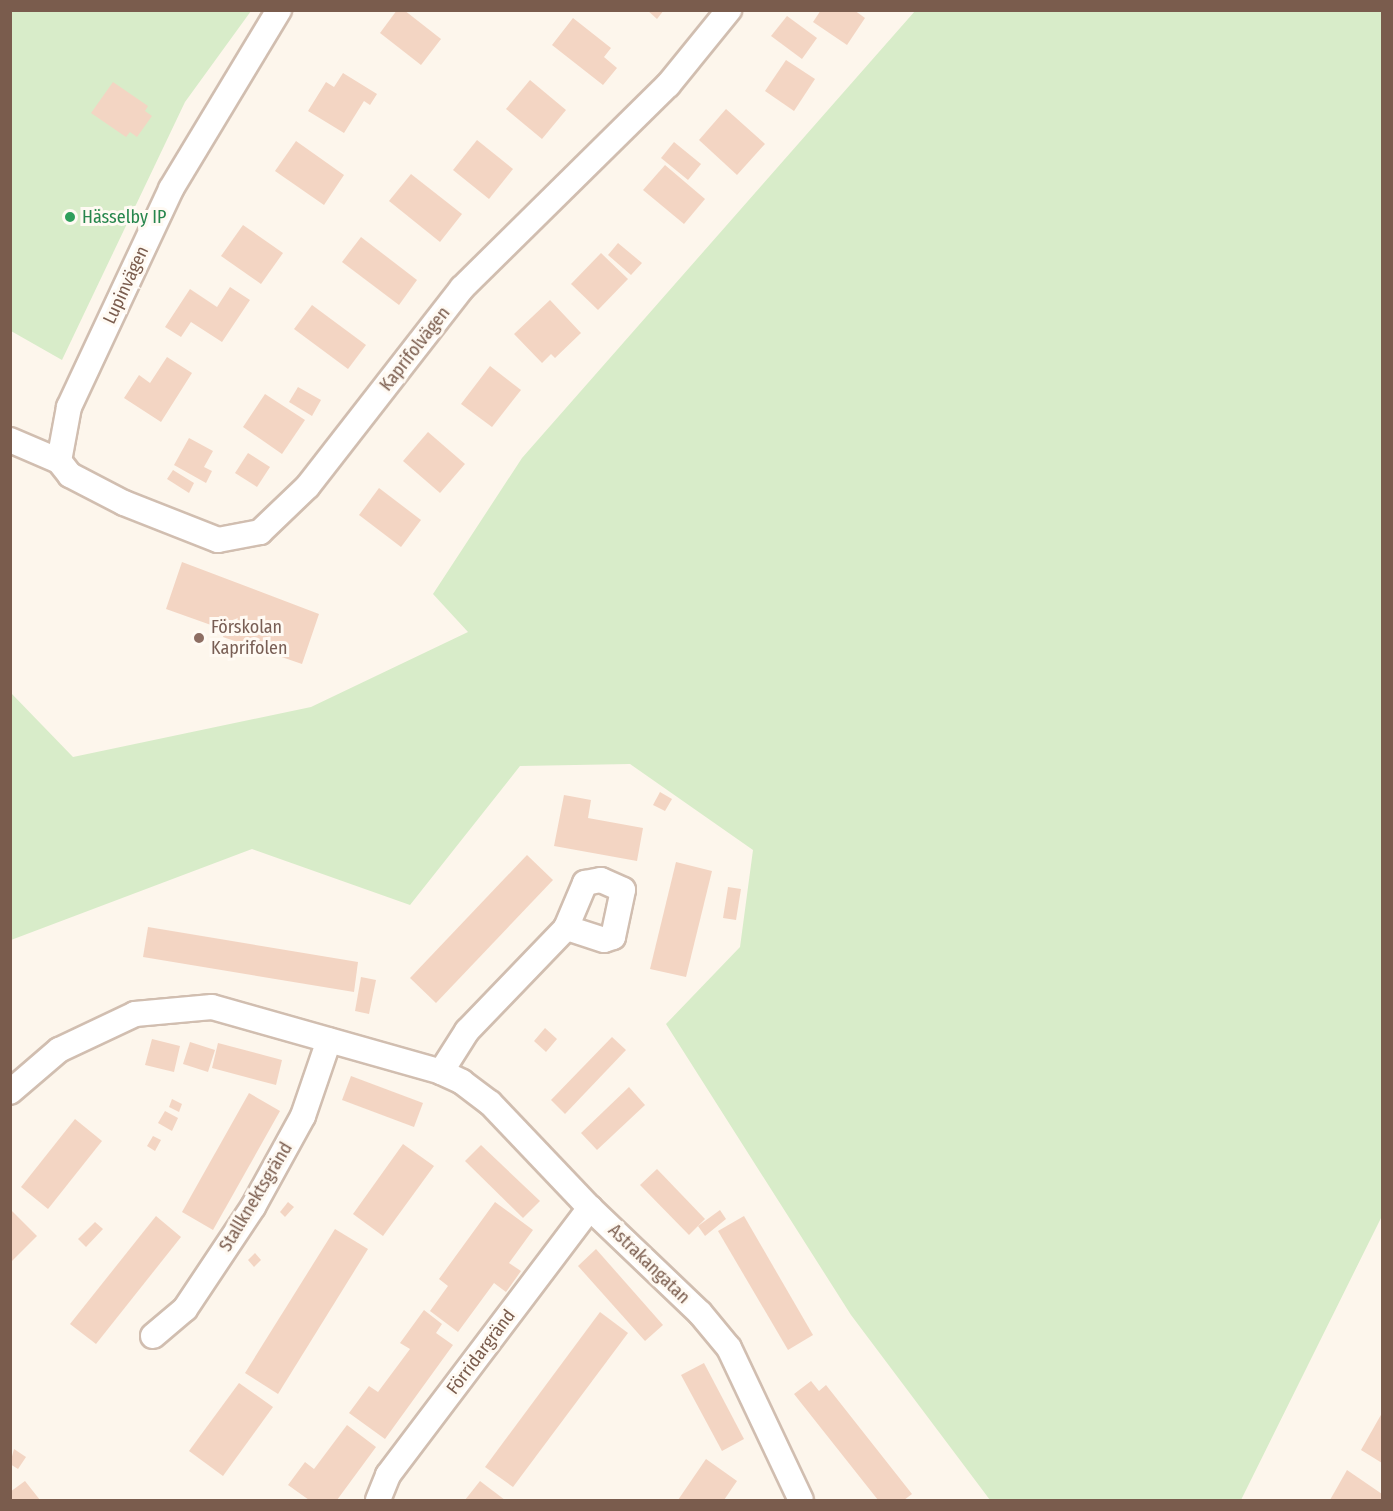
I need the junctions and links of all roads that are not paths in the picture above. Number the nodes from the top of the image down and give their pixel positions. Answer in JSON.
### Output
{"nodes":[{"id":1,"x":279,"y":10,"type":"edge"},
{"id":2,"x":729,"y":10,"type":"edge"},
{"id":3,"x":10,"y":440,"type":"edge"},
{"id":4,"x":59,"y":461,"type":"junction"},
{"id":5,"x":566,"y":928,"type":"dead end"},
{"id":6,"x":329,"y":1040,"type":"junction"},
{"id":7,"x":441,"y":1072,"type":"junction"},
{"id":8,"x":10,"y":1092,"type":"edge"},
{"id":9,"x":590,"y":1208,"type":"junction"},
{"id":10,"x":153,"y":1336,"type":"dead end"},
{"id":11,"x":378,"y":1500,"type":"edge"},
{"id":12,"x":800,"y":1500,"type":"edge"}],
"edges":[{"from":1,"to":4,"type":"street","name":"Lupinvägen"},
{"from":2,"to":4,"type":"street","name":"Kaprifolvägen"},
{"from":3,"to":4,"type":"street"},
{"from":5,"to":7,"type":"street"},
{"from":6,"to":7,"type":"street","name":"Astrakangatan"},
{"from":6,"to":8,"type":"street","name":"Astrakangatan"},
{"from":6,"to":10,"type":"street","name":"Stallknektsgränd"},
{"from":7,"to":9,"type":"street","name":"Astrakangatan"},
{"from":9,"to":11,"type":"street","name":"Förridargränd"},
{"from":9,"to":12,"type":"street","name":"Astrakangatan"}]}
